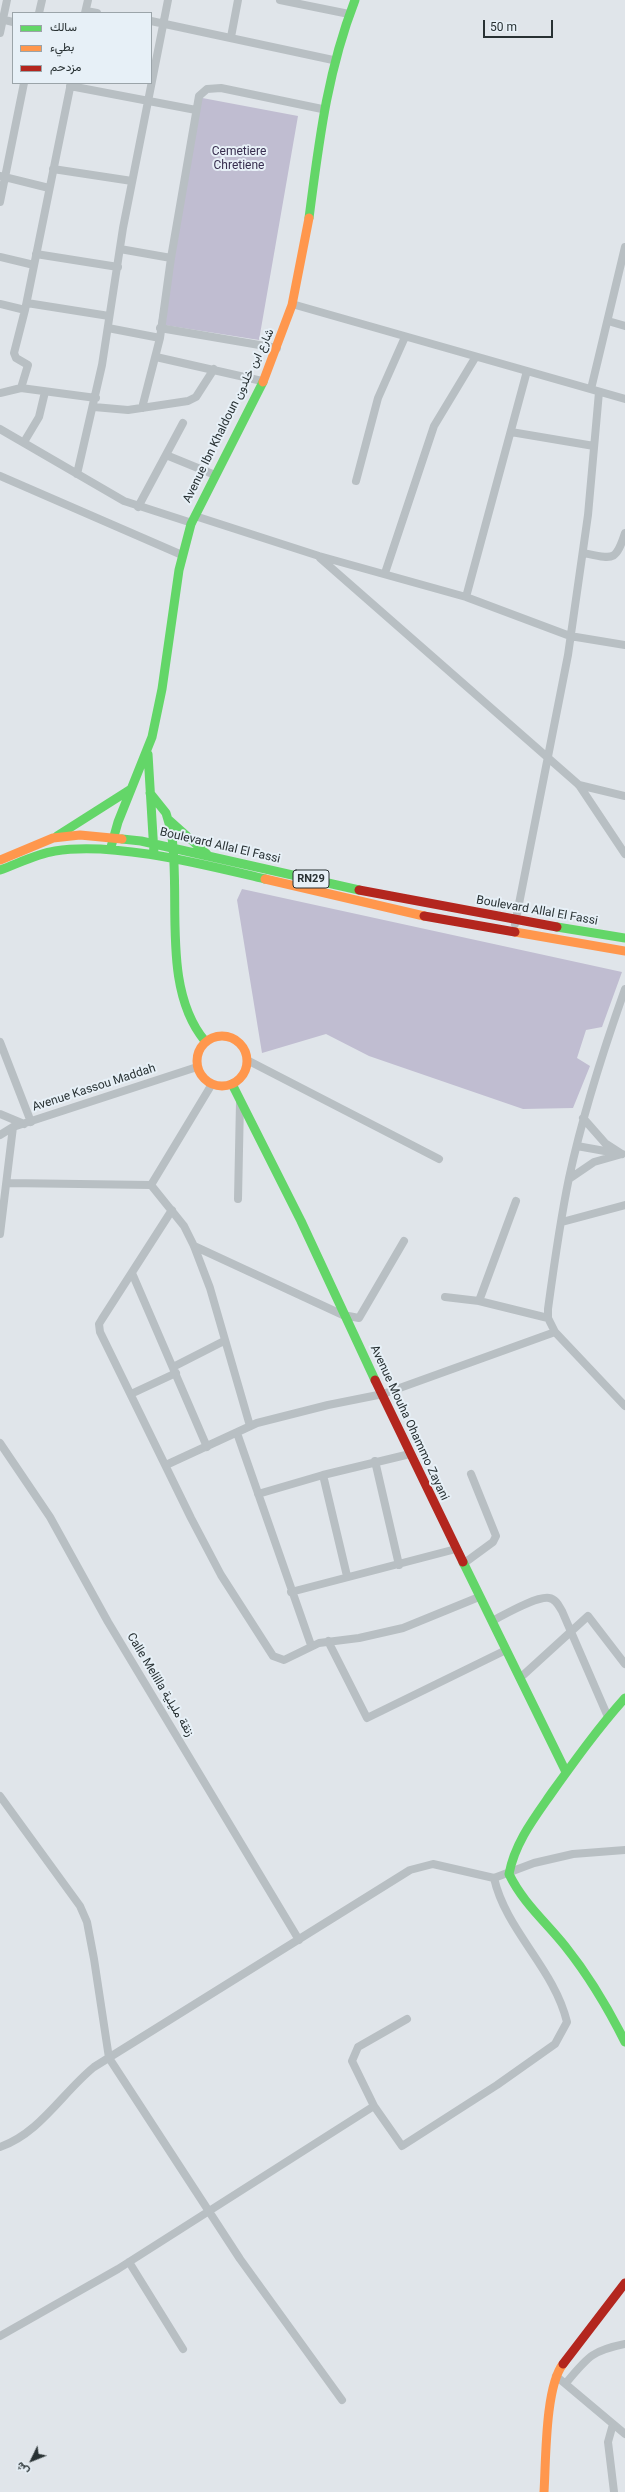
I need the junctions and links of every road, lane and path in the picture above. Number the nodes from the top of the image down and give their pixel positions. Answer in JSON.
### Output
{"nodes":[{"id":1,"x":7,"y":0,"type":"edge"},
{"id":2,"x":42,"y":0,"type":"edge"},
{"id":3,"x":88,"y":0,"type":"edge"},
{"id":4,"x":168,"y":0,"type":"edge"},
{"id":5,"x":238,"y":0,"type":"edge"},
{"id":6,"x":280,"y":0,"type":"edge"},
{"id":7,"x":346,"y":0,"type":"edge"},
{"id":8,"x":355,"y":0,"type":"edge"},
{"id":9,"x":39,"y":12,"type":"edge"},
{"id":10,"x":86,"y":12,"type":"edge"},
{"id":11,"x":350,"y":12,"type":"junction"},
{"id":12,"x":1,"y":19,"type":"edge"},
{"id":13,"x":152,"y":21,"type":"edge"},
{"id":14,"x":12,"y":22,"type":"edge"},
{"id":15,"x":163,"y":23,"type":"junction"},
{"id":16,"x":0,"y":32,"type":"edge"},
{"id":17,"x":231,"y":37,"type":"junction"},
{"id":18,"x":333,"y":60,"type":"junction"},
{"id":19,"x":24,"y":84,"type":"edge"},
{"id":20,"x":70,"y":84,"type":"edge"},
{"id":21,"x":152,"y":84,"type":"edge"},
{"id":22,"x":152,"y":84,"type":"edge"},
{"id":23,"x":149,"y":100,"type":"junction"},
{"id":24,"x":322,"y":109,"type":"junction"},
{"id":25,"x":196,"y":110,"type":"junction"},
{"id":26,"x":53,"y":169,"type":"junction"},
{"id":27,"x":2,"y":177,"type":"edge"},
{"id":28,"x":132,"y":181,"type":"junction"},
{"id":29,"x":49,"y":188,"type":"junction"},
{"id":30,"x":0,"y":202,"type":"edge"},
{"id":31,"x":625,"y":247,"type":"edge"},
{"id":32,"x":120,"y":249,"type":"junction"},
{"id":33,"x":36,"y":254,"type":"junction"},
{"id":34,"x":624,"y":256,"type":"edge"},
{"id":35,"x":0,"y":257,"type":"edge"},
{"id":36,"x":171,"y":258,"type":"junction"},
{"id":37,"x":34,"y":265,"type":"junction"},
{"id":38,"x":118,"y":267,"type":"junction"},
{"id":39,"x":0,"y":304,"type":"edge"},
{"id":40,"x":292,"y":304,"type":"junction"},
{"id":41,"x":26,"y":306,"type":"junction"},
{"id":42,"x":109,"y":316,"type":"junction"},
{"id":43,"x":608,"y":321,"type":"junction"},
{"id":44,"x":625,"y":326,"type":"edge"},
{"id":45,"x":108,"y":328,"type":"junction"},
{"id":46,"x":160,"y":328,"type":"junction"},
{"id":47,"x":405,"y":337,"type":"junction"},
{"id":48,"x":160,"y":338,"type":"junction"},
{"id":49,"x":277,"y":348,"type":"junction"},
{"id":50,"x":156,"y":357,"type":"junction"},
{"id":51,"x":475,"y":358,"type":"junction"},
{"id":52,"x":214,"y":369,"type":"junction"},
{"id":53,"x":527,"y":371,"type":"junction"},
{"id":54,"x":262,"y":381,"type":"junction"},
{"id":55,"x":21,"y":388,"type":"junction"},
{"id":56,"x":591,"y":389,"type":"junction"},
{"id":57,"x":45,"y":392,"type":"junction"},
{"id":58,"x":599,"y":392,"type":"junction"},
{"id":59,"x":0,"y":393,"type":"edge"},
{"id":60,"x":96,"y":398,"type":"junction"},
{"id":61,"x":625,"y":399,"type":"edge"},
{"id":62,"x":94,"y":407,"type":"junction"},
{"id":63,"x":142,"y":408,"type":"junction"},
{"id":64,"x":183,"y":422,"type":"dead end"},
{"id":65,"x":0,"y":428,"type":"edge"},
{"id":66,"x":511,"y":432,"type":"junction"},
{"id":67,"x":24,"y":442,"type":"junction"},
{"id":68,"x":594,"y":446,"type":"junction"},
{"id":69,"x":166,"y":455,"type":"junction"},
{"id":70,"x":77,"y":474,"type":"junction"},
{"id":71,"x":215,"y":475,"type":"junction"},
{"id":72,"x":0,"y":476,"type":"edge"},
{"id":73,"x":356,"y":481,"type":"dead end"},
{"id":74,"x":138,"y":507,"type":"junction"},
{"id":75,"x":193,"y":520,"type":"junction"},
{"id":76,"x":625,"y":533,"type":"edge"},
{"id":77,"x":583,"y":553,"type":"junction"},
{"id":78,"x":182,"y":555,"type":"junction"},
{"id":79,"x":319,"y":556,"type":"junction"},
{"id":80,"x":385,"y":573,"type":"junction"},
{"id":81,"x":466,"y":597,"type":"junction"},
{"id":82,"x":570,"y":636,"type":"junction"},
{"id":83,"x":625,"y":645,"type":"edge"},
{"id":84,"x":148,"y":750,"type":"junction"},
{"id":85,"x":549,"y":759,"type":"junction"},
{"id":86,"x":579,"y":785,"type":"junction"},
{"id":87,"x":131,"y":789,"type":"junction"},
{"id":88,"x":150,"y":793,"type":"junction"},
{"id":89,"x":625,"y":796,"type":"edge"},
{"id":90,"x":169,"y":820,"type":"junction"},
{"id":91,"x":54,"y":838,"type":"junction"},
{"id":92,"x":112,"y":838,"type":"junction"},
{"id":93,"x":155,"y":844,"type":"junction"},
{"id":94,"x":173,"y":847,"type":"junction"},
{"id":95,"x":110,"y":850,"type":"junction"},
{"id":96,"x":625,"y":854,"type":"edge"},
{"id":97,"x":209,"y":855,"type":"junction"},
{"id":98,"x":154,"y":856,"type":"junction"},
{"id":99,"x":0,"y":860,"type":"edge"},
{"id":100,"x":176,"y":860,"type":"junction"},
{"id":101,"x":0,"y":870,"type":"edge"},
{"id":102,"x":516,"y":921,"type":"junction"},
{"id":103,"x":514,"y":933,"type":"junction"},
{"id":104,"x":625,"y":938,"type":"edge"},
{"id":105,"x":625,"y":951,"type":"edge"},
{"id":106,"x":625,"y":989,"type":"edge"},
{"id":107,"x":205,"y":1041,"type":"junction"},
{"id":108,"x":0,"y":1042,"type":"edge"},
{"id":109,"x":247,"y":1060,"type":"junction"},
{"id":110,"x":197,"y":1066,"type":"junction"},
{"id":111,"x":212,"y":1084,"type":"junction"},
{"id":112,"x":232,"y":1084,"type":"junction"},
{"id":113,"x":240,"y":1101,"type":"junction"},
{"id":114,"x":0,"y":1114,"type":"edge"},
{"id":115,"x":583,"y":1118,"type":"junction"},
{"id":116,"x":27,"y":1123,"type":"junction"},
{"id":117,"x":13,"y":1127,"type":"junction"},
{"id":118,"x":0,"y":1135,"type":"edge"},
{"id":119,"x":577,"y":1146,"type":"junction"},
{"id":120,"x":624,"y":1154,"type":"edge"},
{"id":121,"x":439,"y":1159,"type":"dead end"},
{"id":122,"x":569,"y":1179,"type":"junction"},
{"id":123,"x":8,"y":1183,"type":"junction"},
{"id":124,"x":151,"y":1185,"type":"junction"},
{"id":125,"x":238,"y":1199,"type":"dead end"},
{"id":126,"x":516,"y":1202,"type":"dead end"},
{"id":127,"x":625,"y":1205,"type":"edge"},
{"id":128,"x":172,"y":1210,"type":"junction"},
{"id":129,"x":562,"y":1222,"type":"junction"},
{"id":130,"x":0,"y":1234,"type":"edge"},
{"id":131,"x":404,"y":1241,"type":"dead end"},
{"id":132,"x":194,"y":1246,"type":"junction"},
{"id":133,"x":132,"y":1273,"type":"junction"},
{"id":134,"x":445,"y":1297,"type":"dead end"},
{"id":135,"x":479,"y":1301,"type":"junction"},
{"id":136,"x":344,"y":1315,"type":"junction"},
{"id":137,"x":548,"y":1318,"type":"junction"},
{"id":138,"x":555,"y":1332,"type":"junction"},
{"id":139,"x":224,"y":1342,"type":"junction"},
{"id":140,"x":175,"y":1370,"type":"junction"},
{"id":141,"x":131,"y":1394,"type":"junction"},
{"id":142,"x":383,"y":1394,"type":"junction"},
{"id":143,"x":624,"y":1404,"type":"edge"},
{"id":144,"x":250,"y":1426,"type":"junction"},
{"id":145,"x":237,"y":1433,"type":"junction"},
{"id":146,"x":0,"y":1443,"type":"edge"},
{"id":147,"x":207,"y":1447,"type":"junction"},
{"id":148,"x":410,"y":1454,"type":"junction"},
{"id":149,"x":375,"y":1461,"type":"junction"},
{"id":150,"x":166,"y":1465,"type":"junction"},
{"id":151,"x":470,"y":1474,"type":"dead end"},
{"id":152,"x":323,"y":1475,"type":"junction"},
{"id":153,"x":258,"y":1494,"type":"junction"},
{"id":154,"x":456,"y":1549,"type":"junction"},
{"id":155,"x":463,"y":1564,"type":"junction"},
{"id":156,"x":399,"y":1565,"type":"junction"},
{"id":157,"x":346,"y":1576,"type":"junction"},
{"id":158,"x":291,"y":1592,"type":"junction"},
{"id":159,"x":479,"y":1597,"type":"junction"},
{"id":160,"x":492,"y":1621,"type":"junction"},
{"id":161,"x":570,"y":1632,"type":"junction"},
{"id":162,"x":328,"y":1641,"type":"junction"},
{"id":163,"x":311,"y":1645,"type":"junction"},
{"id":164,"x":506,"y":1650,"type":"junction"},
{"id":165,"x":625,"y":1664,"type":"edge"},
{"id":166,"x":520,"y":1678,"type":"junction"},
{"id":167,"x":625,"y":1698,"type":"edge"},
{"id":168,"x":608,"y":1717,"type":"junction"},
{"id":169,"x":566,"y":1772,"type":"junction"},
{"id":170,"x":0,"y":1796,"type":"edge"},
{"id":171,"x":625,"y":1850,"type":"edge"},
{"id":172,"x":509,"y":1874,"type":"junction"},
{"id":173,"x":494,"y":1878,"type":"junction"},
{"id":174,"x":300,"y":1940,"type":"junction"},
{"id":175,"x":407,"y":2019,"type":"dead end"},
{"id":176,"x":625,"y":2042,"type":"edge"},
{"id":177,"x":109,"y":2058,"type":"junction"},
{"id":178,"x":374,"y":2106,"type":"junction"},
{"id":179,"x":0,"y":2147,"type":"edge"},
{"id":180,"x":210,"y":2210,"type":"junction"},
{"id":181,"x":129,"y":2262,"type":"junction"},
{"id":182,"x":625,"y":2283,"type":"edge"},
{"id":183,"x":0,"y":2336,"type":"edge"},
{"id":184,"x":625,"y":2344,"type":"edge"},
{"id":185,"x":183,"y":2349,"type":"dead end"},
{"id":186,"x":556,"y":2376,"type":"junction"},
{"id":187,"x":566,"y":2383,"type":"junction"},
{"id":188,"x":342,"y":2400,"type":"dead end"},
{"id":189,"x":613,"y":2424,"type":"junction"},
{"id":190,"x":625,"y":2434,"type":"edge"},
{"id":191,"x":544,"y":2492,"type":"edge"},
{"id":192,"x":614,"y":2492,"type":"edge"}],
"edges":[{"from":1,"to":12,"type":"street"},
{"from":2,"to":9,"type":"street"},
{"from":3,"to":10,"type":"street"},
{"from":4,"to":15,"type":"street"},
{"from":5,"to":17,"type":"street"},
{"from":6,"to":11,"type":"street"},
{"from":7,"to":11,"type":"street"},
{"from":8,"to":11,"type":"street","name":"Avenue Ibn Khaldoun شارع ابن خلدون"},
{"from":11,"to":18,"type":"street","name":"Avenue Ibn Khaldoun شارع ابن خلدون"},
{"from":12,"to":14,"type":"street"},
{"from":12,"to":16,"type":"street"},
{"from":13,"to":15,"type":"street"},
{"from":15,"to":17,"type":"street"},
{"from":15,"to":22,"type":"street"},
{"from":17,"to":18,"type":"street"},
{"from":18,"to":24,"type":"street","name":"Avenue Ibn Khaldoun شارع ابن خلدون"},
{"from":19,"to":27,"type":"street"},
{"from":20,"to":23,"type":"street"},
{"from":20,"to":26,"type":"street"},
{"from":21,"to":23,"type":"street"},
{"from":23,"to":25,"type":"street"},
{"from":23,"to":28,"type":"street"},
{"from":24,"to":25,"type":"street"},
{"from":24,"to":40,"type":"street","name":"Avenue Ibn Khaldoun شارع ابن خلدون"},
{"from":25,"to":36,"type":"street"},
{"from":26,"to":28,"type":"street"},
{"from":26,"to":29,"type":"street"},
{"from":27,"to":29,"type":"street"},
{"from":27,"to":30,"type":"street"},
{"from":28,"to":32,"type":"street"},
{"from":29,"to":33,"type":"street"},
{"from":31,"to":34,"type":"street"},
{"from":32,"to":36,"type":"street"},
{"from":32,"to":38,"type":"street"},
{"from":33,"to":37,"type":"street"},
{"from":33,"to":38,"type":"street"},
{"from":34,"to":43,"type":"street"},
{"from":35,"to":37,"type":"street"},
{"from":36,"to":46,"type":"street"},
{"from":37,"to":41,"type":"street"},
{"from":38,"to":42,"type":"street"},
{"from":39,"to":41,"type":"street"},
{"from":40,"to":47,"type":"street"},
{"from":40,"to":49,"type":"street","name":"Avenue Ibn Khaldoun شارع ابن خلدون"},
{"from":41,"to":42,"type":"street"},
{"from":41,"to":55,"type":"street"},
{"from":42,"to":45,"type":"street"},
{"from":43,"to":44,"type":"street"},
{"from":43,"to":56,"type":"street"},
{"from":45,"to":48,"type":"street"},
{"from":45,"to":60,"type":"street"},
{"from":46,"to":48,"type":"street"},
{"from":46,"to":49,"type":"street"},
{"from":47,"to":51,"type":"street"},
{"from":47,"to":73,"type":"street"},
{"from":48,"to":50,"type":"street"},
{"from":49,"to":54,"type":"street","name":"Avenue Ibn Khaldoun شارع ابن خلدون"},
{"from":50,"to":52,"type":"street"},
{"from":50,"to":63,"type":"street"},
{"from":51,"to":53,"type":"street"},
{"from":51,"to":80,"type":"street"},
{"from":52,"to":54,"type":"street"},
{"from":52,"to":63,"type":"street"},
{"from":53,"to":56,"type":"street"},
{"from":53,"to":66,"type":"street"},
{"from":54,"to":71,"type":"street","name":"Avenue Ibn Khaldoun شارع ابن خلدون"},
{"from":55,"to":57,"type":"street"},
{"from":55,"to":59,"type":"street"},
{"from":56,"to":58,"type":"street"},
{"from":57,"to":60,"type":"street"},
{"from":57,"to":67,"type":"street"},
{"from":58,"to":61,"type":"street"},
{"from":58,"to":68,"type":"street"},
{"from":60,"to":62,"type":"street"},
{"from":62,"to":63,"type":"street"},
{"from":62,"to":70,"type":"street"},
{"from":64,"to":69,"type":"street"},
{"from":65,"to":67,"type":"street"},
{"from":66,"to":68,"type":"street"},
{"from":66,"to":81,"type":"street"},
{"from":67,"to":70,"type":"street"},
{"from":68,"to":77,"type":"street"},
{"from":69,"to":71,"type":"street"},
{"from":69,"to":74,"type":"street"},
{"from":70,"to":74,"type":"street"},
{"from":71,"to":75,"type":"street","name":"Avenue Ibn Khaldoun شارع ابن خلدون"},
{"from":72,"to":78,"type":"street"},
{"from":74,"to":75,"type":"street"},
{"from":75,"to":78,"type":"street","name":"Avenue Ibn Khaldoun شارع ابن خلدون"},
{"from":75,"to":79,"type":"street"},
{"from":76,"to":77,"type":"street"},
{"from":77,"to":82,"type":"street"},
{"from":78,"to":84,"type":"street","name":"Avenue Ibn Khaldoun شارع ابن خلدون"},
{"from":79,"to":80,"type":"street"},
{"from":79,"to":85,"type":"street"},
{"from":80,"to":81,"type":"street"},
{"from":81,"to":82,"type":"street"},
{"from":82,"to":83,"type":"street"},
{"from":82,"to":85,"type":"street"},
{"from":84,"to":87,"type":"street"},
{"from":84,"to":88,"type":"street"},
{"from":85,"to":86,"type":"street"},
{"from":85,"to":102,"type":"street"},
{"from":86,"to":89,"type":"street"},
{"from":86,"to":96,"type":"street"},
{"from":87,"to":91,"type":"street"},
{"from":87,"to":92,"type":"street"},
{"from":88,"to":90,"type":"street"},
{"from":88,"to":93,"type":"street"},
{"from":90,"to":94,"type":"street"},
{"from":90,"to":97,"type":"street"},
{"from":91,"to":92,"type":"street","name":"Boulevard Allal El Fassi","number":"RN29"},
{"from":91,"to":99,"type":"street","name":"Boulevard Allal El Fassi","number":"RN29"},
{"from":92,"to":93,"type":"street","name":"Boulevard Allal El Fassi","number":"RN29"},
{"from":92,"to":95,"type":"street"},
{"from":93,"to":94,"type":"street","name":"Boulevard Allal El Fassi","number":"RN29"},
{"from":93,"to":98,"type":"street"},
{"from":94,"to":97,"type":"street","name":"Boulevard Allal El Fassi","number":"RN29"},
{"from":94,"to":100,"type":"street"},
{"from":95,"to":98,"type":"street","name":"Boulevard Allal El Fassi","number":"RN29"},
{"from":95,"to":101,"type":"street","name":"Boulevard Allal El Fassi","number":"RN29"},
{"from":97,"to":102,"type":"street","name":"Boulevard Allal El Fassi","number":"RN29"},
{"from":98,"to":100,"type":"street","name":"Boulevard Allal El Fassi","number":"RN29"},
{"from":100,"to":103,"type":"street","name":"Boulevard Allal El Fassi","number":"RN29"},
{"from":100,"to":107,"type":"street"},
{"from":102,"to":103,"type":"street"},
{"from":102,"to":104,"type":"street","name":"Boulevard Allal El Fassi","number":"RN29"},
{"from":103,"to":105,"type":"street","name":"Boulevard Allal El Fassi","number":"RN29"},
{"from":106,"to":115,"type":"street"},
{"from":107,"to":109,"type":"street"},
{"from":107,"to":110,"type":"street"},
{"from":108,"to":116,"type":"street"},
{"from":109,"to":112,"type":"street"},
{"from":109,"to":121,"type":"street"},
{"from":110,"to":111,"type":"street"},
{"from":110,"to":116,"type":"street","name":"Avenue Kassou Maddah"},
{"from":111,"to":112,"type":"street"},
{"from":111,"to":124,"type":"street"},
{"from":112,"to":113,"type":"street","name":"Avenue Mouha Ohammo Zayani"},
{"from":113,"to":125,"type":"street"},
{"from":113,"to":136,"type":"street","name":"Avenue Mouha Ohammo Zayani"},
{"from":114,"to":116,"type":"street"},
{"from":115,"to":119,"type":"street"},
{"from":115,"to":120,"type":"street"},
{"from":116,"to":117,"type":"street","name":"Avenue Kassou Maddah"},
{"from":117,"to":118,"type":"street","name":"Avenue Kassou Maddah"},
{"from":117,"to":123,"type":"street"},
{"from":119,"to":120,"type":"street"},
{"from":119,"to":122,"type":"street"},
{"from":120,"to":122,"type":"street"},
{"from":122,"to":129,"type":"street"},
{"from":123,"to":124,"type":"street"},
{"from":123,"to":130,"type":"street"},
{"from":124,"to":128,"type":"street"},
{"from":126,"to":135,"type":"street"},
{"from":127,"to":129,"type":"street"},
{"from":128,"to":132,"type":"street"},
{"from":128,"to":133,"type":"street"},
{"from":129,"to":137,"type":"street"},
{"from":131,"to":136,"type":"street"},
{"from":132,"to":136,"type":"street"},
{"from":132,"to":139,"type":"street"},
{"from":133,"to":140,"type":"street"},
{"from":133,"to":141,"type":"street"},
{"from":134,"to":135,"type":"street"},
{"from":135,"to":137,"type":"street"},
{"from":136,"to":142,"type":"street","name":"Avenue Mouha Ohammo Zayani"},
{"from":137,"to":138,"type":"street"},
{"from":138,"to":142,"type":"street"},
{"from":138,"to":143,"type":"street"},
{"from":139,"to":140,"type":"street"},
{"from":139,"to":144,"type":"street"},
{"from":140,"to":141,"type":"street"},
{"from":140,"to":147,"type":"street"},
{"from":141,"to":150,"type":"street"},
{"from":142,"to":144,"type":"street"},
{"from":142,"to":148,"type":"street","name":"Avenue Mouha Ohammo Zayani"},
{"from":144,"to":145,"type":"street"},
{"from":145,"to":147,"type":"street"},
{"from":145,"to":153,"type":"street"},
{"from":146,"to":174,"type":"street","name":"Calle Melilla زنقة مليلية"},
{"from":147,"to":150,"type":"street"},
{"from":148,"to":149,"type":"street"},
{"from":148,"to":154,"type":"street","name":"Avenue Mouha Ohammo Zayani"},
{"from":149,"to":152,"type":"street"},
{"from":149,"to":156,"type":"street"},
{"from":150,"to":163,"type":"street"},
{"from":151,"to":155,"type":"street"},
{"from":152,"to":153,"type":"street"},
{"from":152,"to":157,"type":"street"},
{"from":153,"to":158,"type":"street"},
{"from":154,"to":155,"type":"street","name":"Avenue Mouha Ohammo Zayani"},
{"from":154,"to":156,"type":"street"},
{"from":155,"to":159,"type":"street","name":"Avenue Mouha Ohammo Zayani"},
{"from":156,"to":157,"type":"street"},
{"from":157,"to":158,"type":"street"},
{"from":158,"to":163,"type":"street"},
{"from":159,"to":160,"type":"street","name":"Avenue Mouha Ohammo Zayani"},
{"from":159,"to":162,"type":"street"},
{"from":160,"to":161,"type":"street"},
{"from":160,"to":164,"type":"street","name":"Avenue Mouha Ohammo Zayani"},
{"from":161,"to":165,"type":"street"},
{"from":161,"to":166,"type":"street"},
{"from":161,"to":168,"type":"street"},
{"from":162,"to":163,"type":"street"},
{"from":162,"to":164,"type":"street"},
{"from":164,"to":166,"type":"street","name":"Avenue Mouha Ohammo Zayani"},
{"from":166,"to":169,"type":"street","name":"Avenue Mouha Ohammo Zayani"},
{"from":167,"to":168,"type":"street"},
{"from":168,"to":169,"type":"street"},
{"from":169,"to":172,"type":"street"},
{"from":170,"to":177,"type":"street"},
{"from":171,"to":172,"type":"street"},
{"from":172,"to":173,"type":"street"},
{"from":172,"to":176,"type":"street"},
{"from":173,"to":174,"type":"street"},
{"from":173,"to":178,"type":"street"},
{"from":174,"to":177,"type":"street"},
{"from":175,"to":178,"type":"street"},
{"from":177,"to":179,"type":"street"},
{"from":177,"to":180,"type":"street"},
{"from":178,"to":180,"type":"street"},
{"from":180,"to":181,"type":"street"},
{"from":180,"to":188,"type":"street"},
{"from":181,"to":183,"type":"street"},
{"from":181,"to":185,"type":"street"},
{"from":182,"to":186,"type":"street"},
{"from":184,"to":187,"type":"street"},
{"from":186,"to":187,"type":"street"},
{"from":186,"to":191,"type":"street"},
{"from":187,"to":189,"type":"street"},
{"from":189,"to":190,"type":"street"},
{"from":189,"to":192,"type":"street"}]}
